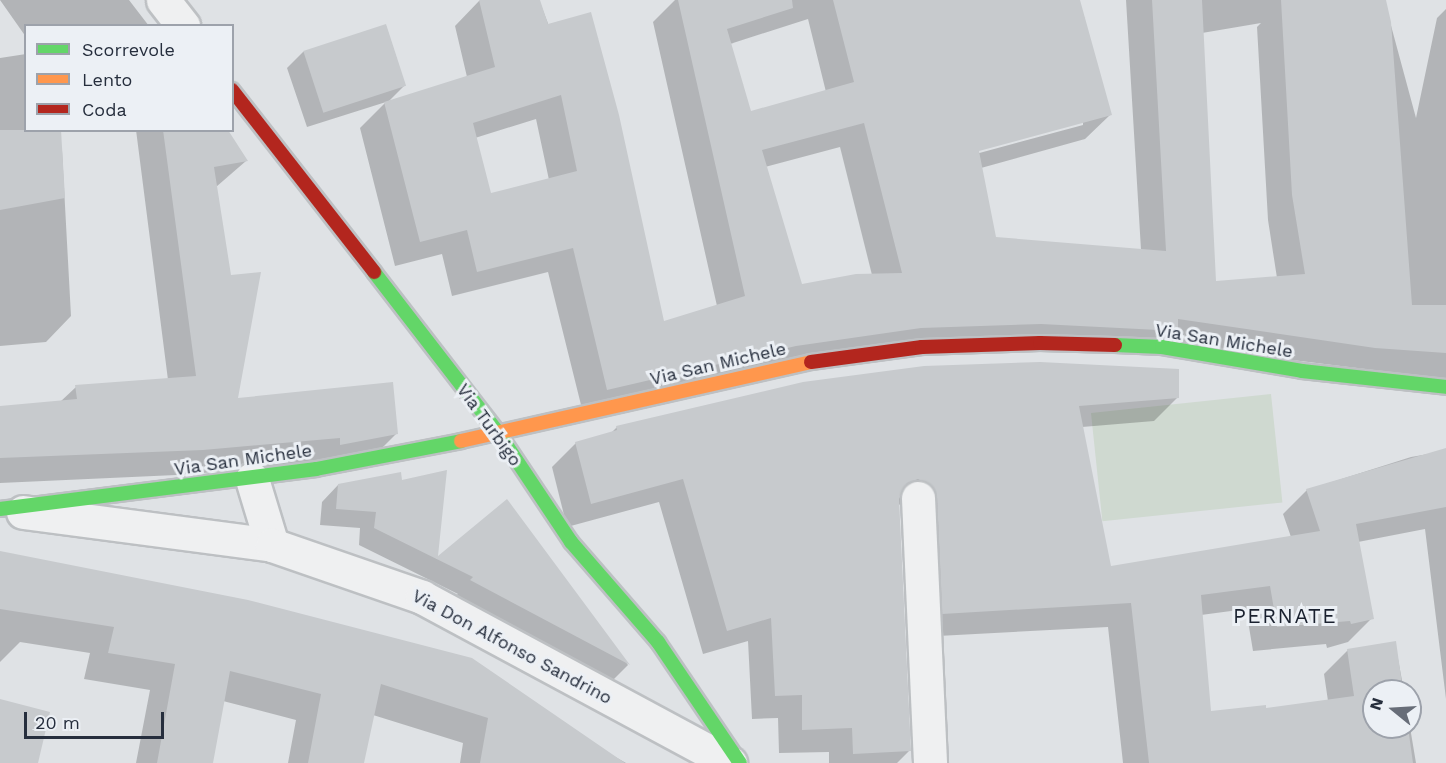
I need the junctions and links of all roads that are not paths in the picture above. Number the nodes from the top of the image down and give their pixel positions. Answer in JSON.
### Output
{"nodes":[{"id":1,"x":163,"y":0,"type":"edge"},
{"id":2,"x":181,"y":24,"type":"edge"},
{"id":3,"x":234,"y":93,"type":"edge"},
{"id":4,"x":1446,"y":387,"type":"edge"},
{"id":5,"x":499,"y":434,"type":"junction"},
{"id":6,"x":252,"y":479,"type":"junction"},
{"id":7,"x":918,"y":498,"type":"dead end"},
{"id":8,"x":2,"y":509,"type":"edge"},
{"id":9,"x":272,"y":544,"type":"junction"},
{"id":10,"x":730,"y":763,"type":"edge"},
{"id":11,"x":740,"y":763,"type":"edge"},
{"id":12,"x":930,"y":763,"type":"edge"}],
"edges":[{"from":1,"to":2,"type":"street"},
{"from":3,"to":5,"type":"street","name":"Via Turbigo"},
{"from":4,"to":5,"type":"street","name":"Via San Michele"},
{"from":5,"to":6,"type":"street","name":"Via San Michele"},
{"from":5,"to":11,"type":"street","name":"Via Turbigo"},
{"from":6,"to":8,"type":"street","name":"Via San Michele"},
{"from":6,"to":9,"type":"street"},
{"from":7,"to":12,"type":"street"},
{"from":8,"to":9,"type":"street","name":"Via Don Alfonso Sandrino"},
{"from":9,"to":10,"type":"street","name":"Via Don Alfonso Sandrino"}]}
